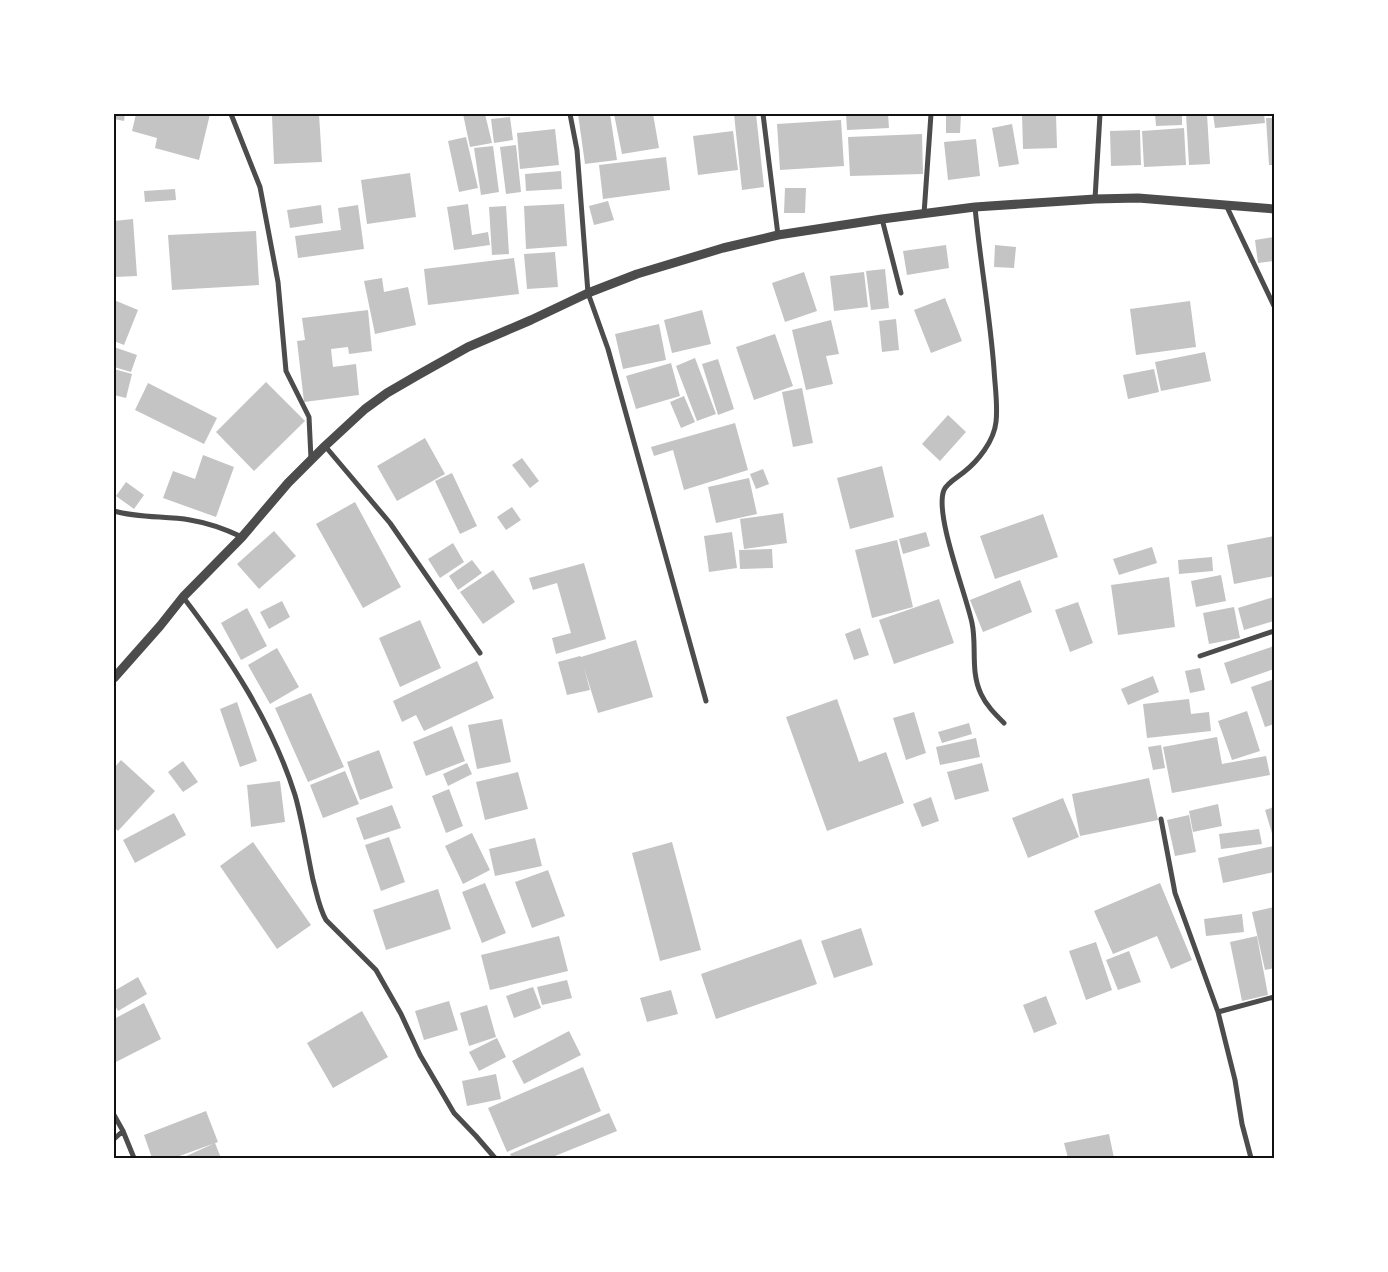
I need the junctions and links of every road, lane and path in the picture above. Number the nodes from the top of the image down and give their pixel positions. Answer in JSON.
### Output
{"nodes":[{"id":1,"x":232,"y":114,"type":"edge"},
{"id":2,"x":570,"y":114,"type":"edge"},
{"id":3,"x":763,"y":114,"type":"edge"},
{"id":4,"x":931,"y":114,"type":"edge"},
{"id":5,"x":1100,"y":114,"type":"edge"},
{"id":6,"x":1095,"y":198,"type":"junction"},
{"id":7,"x":1226,"y":205,"type":"junction"},
{"id":8,"x":975,"y":207,"type":"junction"},
{"id":9,"x":1274,"y":209,"type":"edge"},
{"id":10,"x":924,"y":214,"type":"junction"},
{"id":11,"x":882,"y":219,"type":"junction"},
{"id":12,"x":778,"y":234,"type":"junction"},
{"id":13,"x":588,"y":292,"type":"junction"},
{"id":14,"x":901,"y":293,"type":"dead end"},
{"id":15,"x":1274,"y":306,"type":"edge"},
{"id":16,"x":325,"y":446,"type":"junction"},
{"id":17,"x":311,"y":460,"type":"junction"},
{"id":18,"x":114,"y":511,"type":"edge"},
{"id":19,"x":242,"y":536,"type":"junction"},
{"id":20,"x":183,"y":597,"type":"junction"},
{"id":21,"x":1274,"y":630,"type":"edge"},
{"id":22,"x":480,"y":653,"type":"dead end"},
{"id":23,"x":1200,"y":656,"type":"dead end"},
{"id":24,"x":114,"y":678,"type":"edge"},
{"id":25,"x":706,"y":701,"type":"dead end"},
{"id":26,"x":1004,"y":723,"type":"dead end"},
{"id":27,"x":1161,"y":819,"type":"dead end"},
{"id":28,"x":1274,"y":998,"type":"edge"},
{"id":29,"x":1218,"y":1012,"type":"junction"},
{"id":30,"x":114,"y":1115,"type":"edge"},
{"id":31,"x":123,"y":1132,"type":"junction"},
{"id":32,"x":114,"y":1139,"type":"edge"},
{"id":33,"x":134,"y":1158,"type":"edge"},
{"id":34,"x":495,"y":1158,"type":"edge"},
{"id":35,"x":1252,"y":1158,"type":"edge"}],
"edges":[{"from":1,"to":17,"type":"street"},
{"from":2,"to":13,"type":"street"},
{"from":3,"to":12,"type":"street"},
{"from":4,"to":10,"type":"street"},
{"from":5,"to":6,"type":"street"},
{"from":6,"to":7,"type":"street"},
{"from":6,"to":8,"type":"street"},
{"from":7,"to":9,"type":"street"},
{"from":7,"to":15,"type":"street"},
{"from":8,"to":10,"type":"street"},
{"from":8,"to":26,"type":"street"},
{"from":10,"to":11,"type":"street"},
{"from":11,"to":12,"type":"street"},
{"from":11,"to":14,"type":"street"},
{"from":12,"to":13,"type":"street"},
{"from":13,"to":16,"type":"street"},
{"from":13,"to":25,"type":"street"},
{"from":16,"to":17,"type":"street"},
{"from":16,"to":22,"type":"street"},
{"from":17,"to":19,"type":"street"},
{"from":18,"to":19,"type":"street"},
{"from":19,"to":20,"type":"street"},
{"from":20,"to":24,"type":"street"},
{"from":20,"to":34,"type":"street"},
{"from":21,"to":23,"type":"street"},
{"from":27,"to":29,"type":"street"},
{"from":28,"to":29,"type":"street"},
{"from":29,"to":35,"type":"street"},
{"from":30,"to":31,"type":"street"},
{"from":31,"to":32,"type":"street"},
{"from":31,"to":33,"type":"street"}]}
